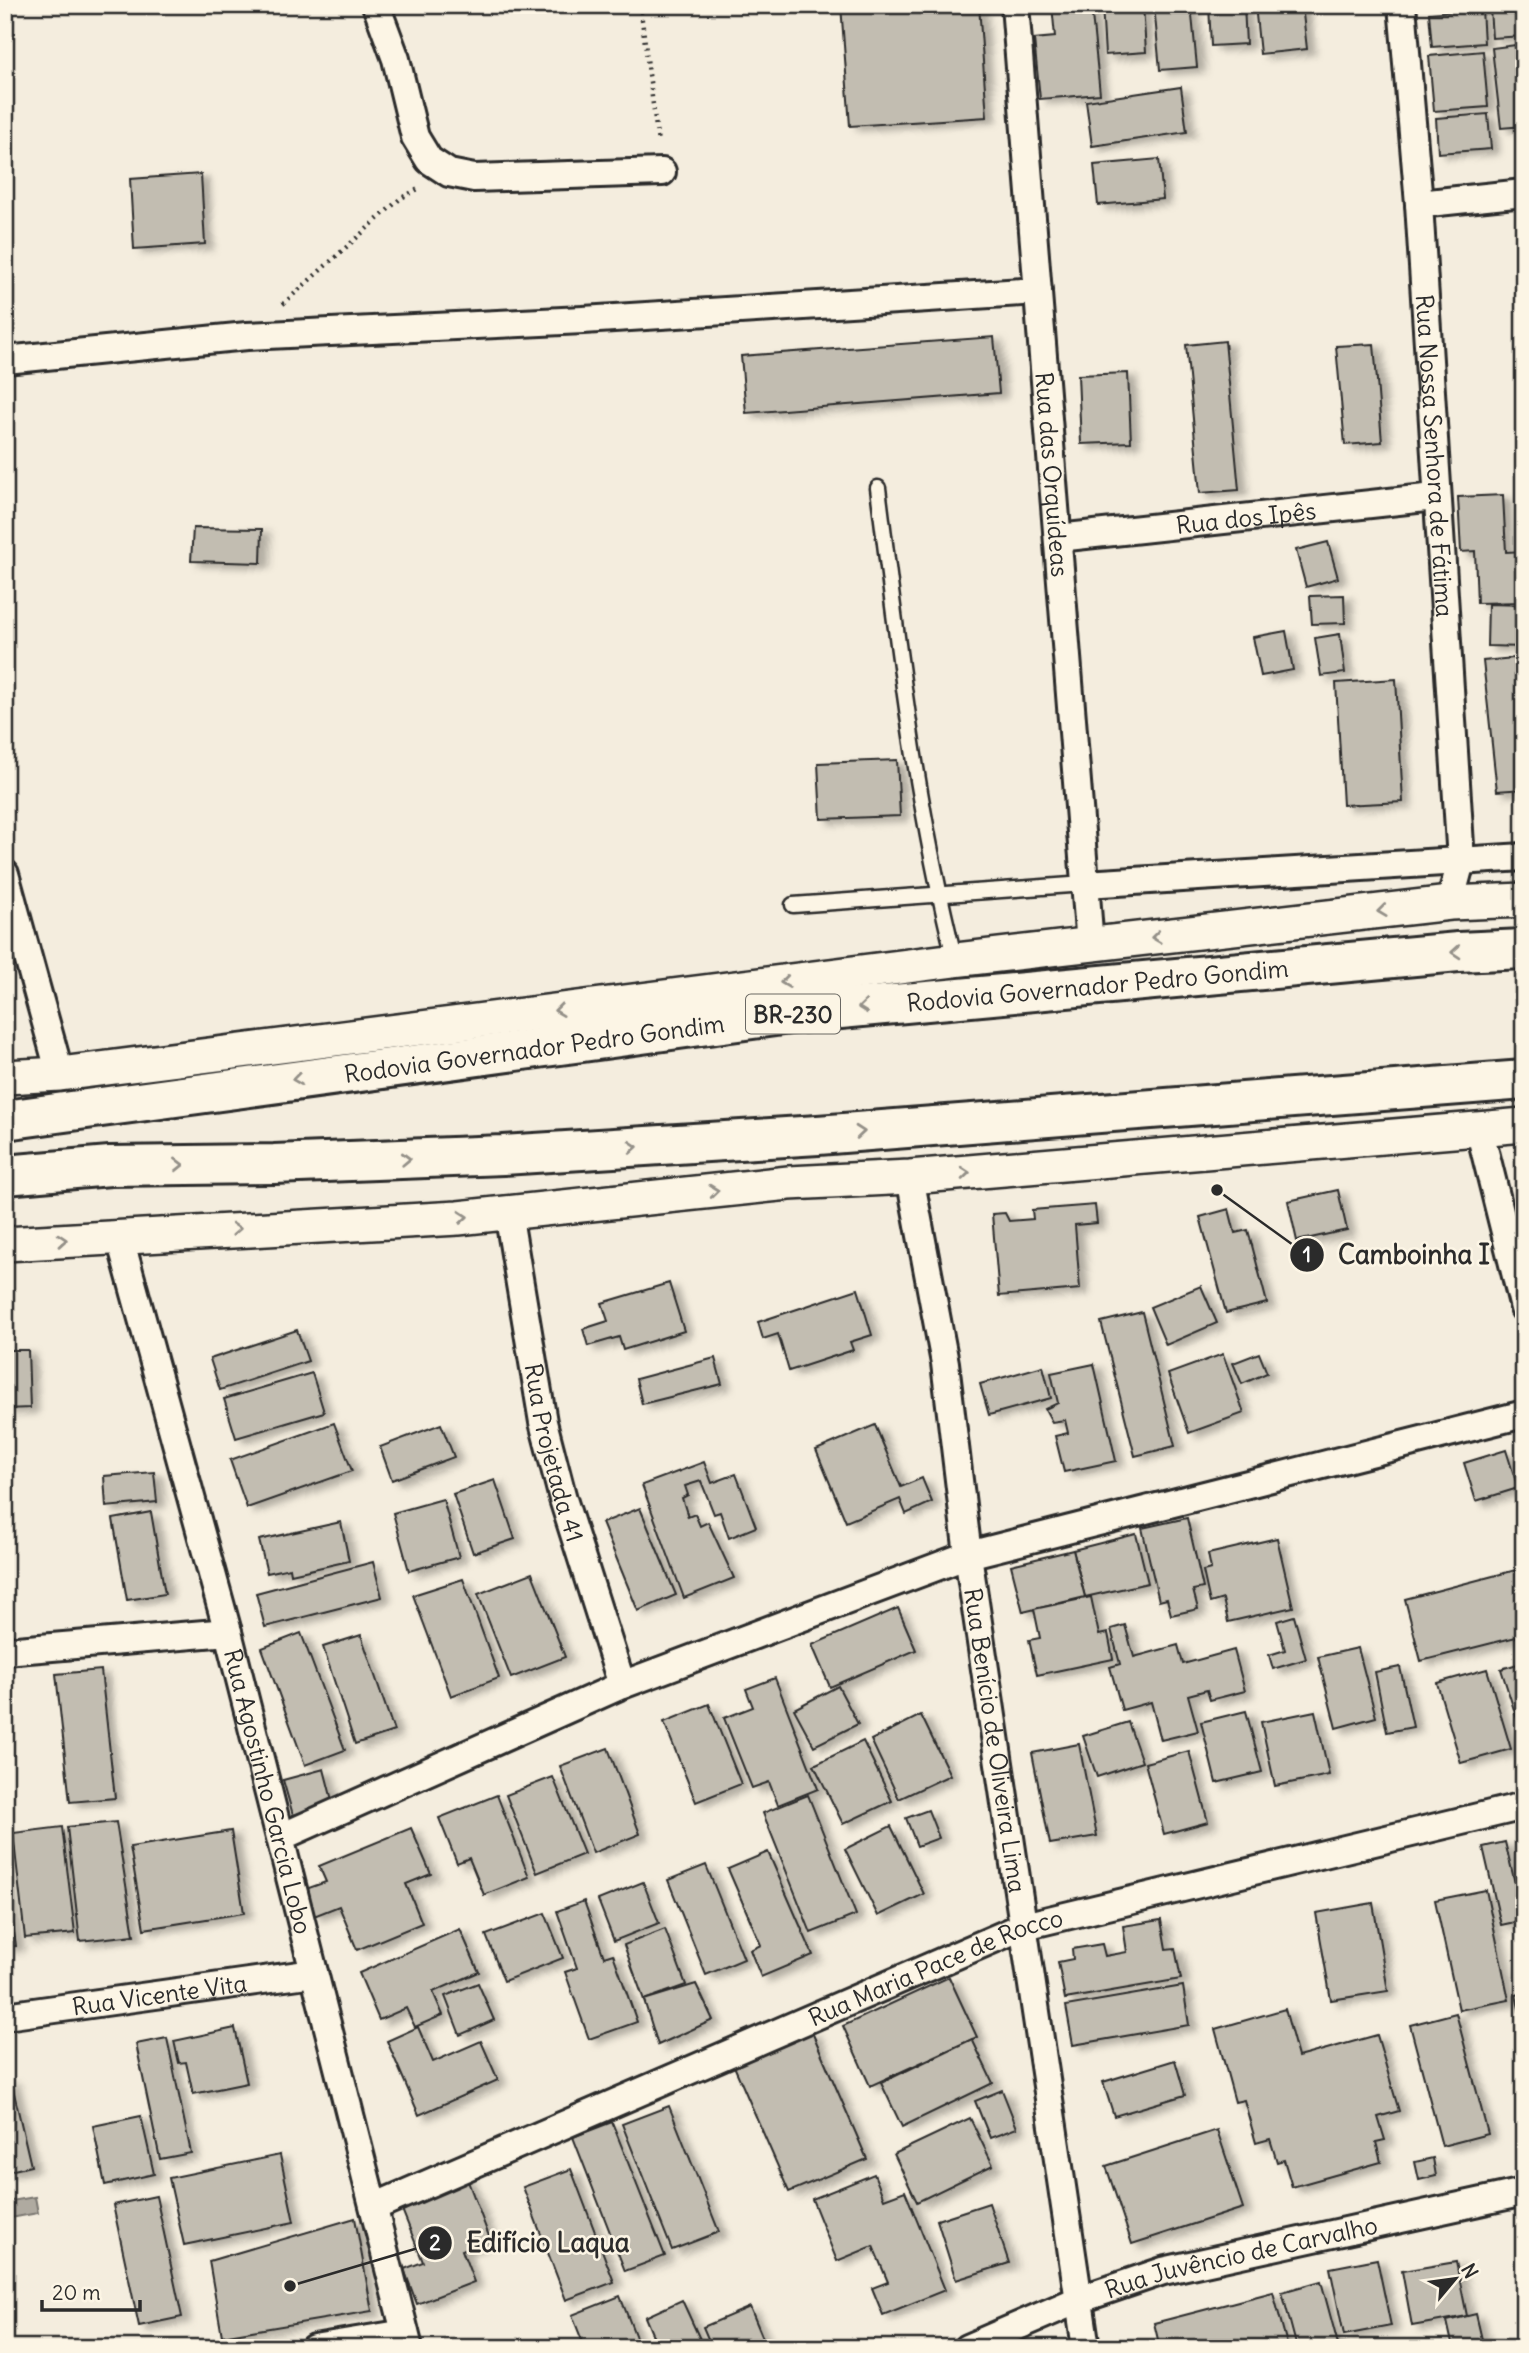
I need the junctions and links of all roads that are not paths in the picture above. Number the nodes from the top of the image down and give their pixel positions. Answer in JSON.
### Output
{"nodes":[{"id":1,"x":376,"y":5,"type":"edge"},
{"id":2,"x":1014,"y":5,"type":"edge"},
{"id":3,"x":1402,"y":5,"type":"edge"},
{"id":4,"x":662,"y":172,"type":"road end"},
{"id":5,"x":1524,"y":193,"type":"edge"},
{"id":6,"x":1419,"y":204,"type":"junction"},
{"id":7,"x":1038,"y":291,"type":"junction"},
{"id":8,"x":5,"y":360,"type":"edge"},
{"id":9,"x":878,"y":488,"type":"dead end"},
{"id":10,"x":1435,"y":497,"type":"junction"},
{"id":11,"x":1058,"y":538,"type":"junction"},
{"id":12,"x":1524,"y":857,"type":"edge"},
{"id":13,"x":1461,"y":861,"type":"junction"},
{"id":14,"x":5,"y":874,"type":"edge"},
{"id":15,"x":1085,"y":884,"type":"junction"},
{"id":16,"x":939,"y":895,"type":"junction"},
{"id":17,"x":1524,"y":900,"type":"edge"},
{"id":18,"x":1450,"y":903,"type":"junction"},
{"id":19,"x":793,"y":905,"type":"dead end"},
{"id":20,"x":1090,"y":945,"type":"junction"},
{"id":21,"x":1524,"y":948,"type":"edge"},
{"id":22,"x":955,"y":960,"type":"junction"},
{"id":23,"x":60,"y":1074,"type":"junction"},
{"id":24,"x":5,"y":1077,"type":"edge"},
{"id":25,"x":1524,"y":1080,"type":"edge"},
{"id":26,"x":5,"y":1120,"type":"edge"},
{"id":27,"x":1524,"y":1125,"type":"edge"},
{"id":28,"x":1479,"y":1128,"type":"junction"},
{"id":29,"x":5,"y":1175,"type":"edge"},
{"id":30,"x":910,"y":1177,"type":"junction"},
{"id":31,"x":508,"y":1212,"type":"junction"},
{"id":32,"x":119,"y":1235,"type":"junction"},
{"id":33,"x":5,"y":1244,"type":"edge"},
{"id":34,"x":1524,"y":1308,"type":"edge"},
{"id":35,"x":1524,"y":1414,"type":"edge"},
{"id":36,"x":968,"y":1555,"type":"junction"},
{"id":37,"x":228,"y":1632,"type":"junction"},
{"id":38,"x":5,"y":1651,"type":"edge"},
{"id":39,"x":622,"y":1685,"type":"junction"},
{"id":40,"x":1524,"y":1806,"type":"edge"},
{"id":41,"x":281,"y":1837,"type":"junction"},
{"id":42,"x":1024,"y":1926,"type":"junction"},
{"id":43,"x":314,"y":1973,"type":"junction"},
{"id":44,"x":5,"y":2016,"type":"edge"},
{"id":45,"x":1524,"y":2192,"type":"edge"},
{"id":46,"x":374,"y":2207,"type":"junction"},
{"id":47,"x":1078,"y":2300,"type":"junction"},
{"id":48,"x":407,"y":2340,"type":"edge"},
{"id":49,"x":314,"y":2348,"type":"edge"},
{"id":50,"x":967,"y":2348,"type":"edge"},
{"id":51,"x":1086,"y":2348,"type":"edge"}],
"edges":[{"from":1,"to":4,"type":"street"},
{"from":2,"to":7,"type":"street","name":"Rua das Orquídeas"},
{"from":3,"to":6,"type":"street","name":"Rua Nossa Senhora de Fátima"},
{"from":5,"to":6,"type":"street"},
{"from":6,"to":10,"type":"street","name":"Rua Nossa Senhora de Fátima"},
{"from":7,"to":8,"type":"street"},
{"from":7,"to":11,"type":"street","name":"Rua das Orquídeas"},
{"from":9,"to":16,"type":"lane"},
{"from":10,"to":11,"type":"street","name":"Rua dos Ipês"},
{"from":10,"to":13,"type":"street","name":"Rua Nossa Senhora de Fátima"},
{"from":11,"to":15,"type":"street","name":"Rua das Orquídeas"},
{"from":12,"to":13,"type":"street"},
{"from":13,"to":15,"type":"street"},
{"from":13,"to":18,"type":"street","name":"Rua Nossa Senhora de Fátima"},
{"from":14,"to":23,"type":"street"},
{"from":15,"to":16,"type":"lane"},
{"from":15,"to":20,"type":"street","name":"Rua das Orquídeas"},
{"from":16,"to":19,"type":"lane"},
{"from":16,"to":22,"type":"lane"},
{"from":17,"to":18,"type":"street"},
{"from":18,"to":20,"type":"street","one_way":true},
{"from":20,"to":22,"type":"street"},
{"from":21,"to":26,"type":"highway","name":"Rodovia Governador Pedro Gondim","number":"BR-230","one_way":true},
{"from":22,"to":23,"type":"street","one_way":true},
{"from":23,"to":24,"type":"street"},
{"from":29,"to":25,"type":"highway","one_way":true},
{"from":27,"to":28,"type":"street"},
{"from":30,"to":28,"type":"street","one_way":true},
{"from":28,"to":34,"type":"street"},
{"from":31,"to":30,"type":"street","one_way":true},
{"from":30,"to":36,"type":"street","name":"Rua Benício de Oliveira Lima"},
{"from":32,"to":31,"type":"street","one_way":true},
{"from":31,"to":39,"type":"street","name":"Rua Projetada 41"},
{"from":33,"to":32,"type":"street","one_way":true},
{"from":32,"to":37,"type":"street","name":"Rua Agostinho Garcia Lobo"},
{"from":35,"to":36,"type":"street"},
{"from":36,"to":39,"type":"street"},
{"from":36,"to":42,"type":"street","name":"Rua Benício de Oliveira Lima"},
{"from":37,"to":38,"type":"street"},
{"from":37,"to":41,"type":"street","name":"Rua Agostinho Garcia Lobo"},
{"from":39,"to":41,"type":"street"},
{"from":40,"to":42,"type":"street","name":"Rua Maria Pace de Rocco"},
{"from":41,"to":43,"type":"street","name":"Rua Agostinho Garcia Lobo"},
{"from":42,"to":46,"type":"street","name":"Rua Maria Pace de Rocco"},
{"from":42,"to":47,"type":"street","name":"Rua Benício de Oliveira Lima"},
{"from":43,"to":44,"type":"street","name":"Rua Vicente Vita"},
{"from":43,"to":46,"type":"street","name":"Rua Agostinho Garcia Lobo"},
{"from":45,"to":47,"type":"street","name":"Rua Juvêncio de Carvalho"},
{"from":46,"to":48,"type":"street","name":"Rua Agostinho Garcia Lobo"},
{"from":47,"to":50,"type":"street","name":"Rua Juvêncio de Carvalho"},
{"from":47,"to":51,"type":"street","name":"Rua Benício de Oliveira Lima"},
{"from":48,"to":49,"type":"street"}]}
